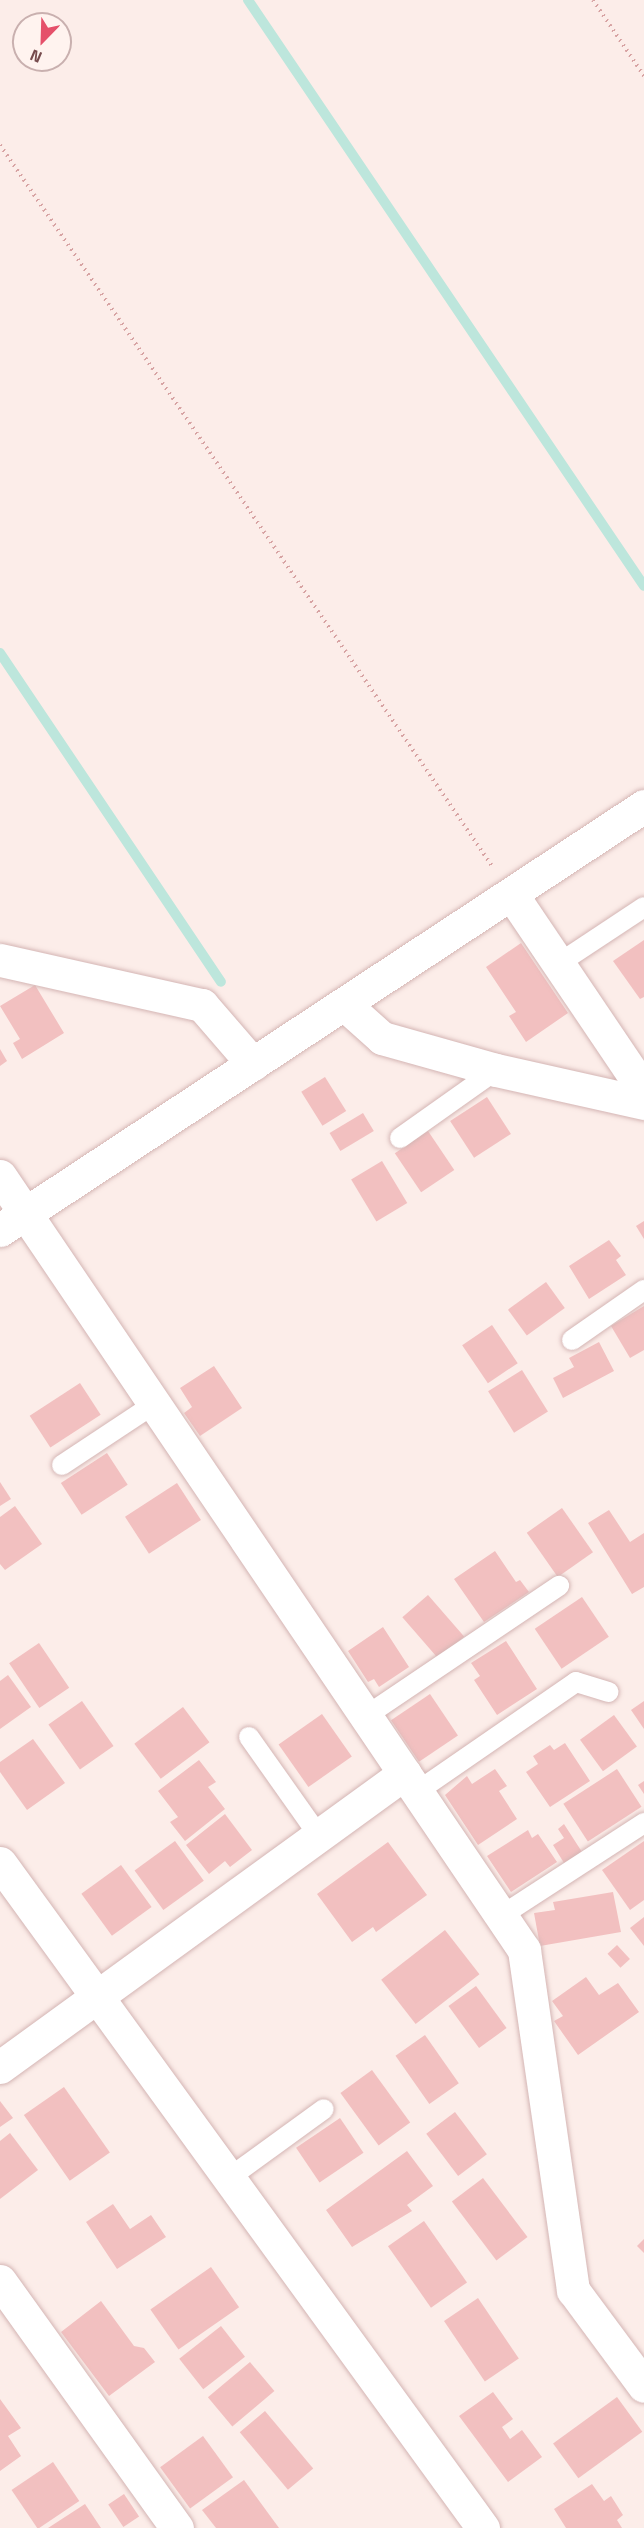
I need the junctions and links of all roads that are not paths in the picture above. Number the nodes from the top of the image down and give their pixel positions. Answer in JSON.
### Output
{"nodes":[{"id":1,"x":644,"y":806,"type":"edge"},
{"id":2,"x":512,"y":895,"type":"junction"},
{"id":3,"x":644,"y":907,"type":"edge"},
{"id":4,"x":0,"y":960,"type":"edge"},
{"id":5,"x":558,"y":964,"type":"junction"},
{"id":6,"x":344,"y":1004,"type":"junction"},
{"id":7,"x":253,"y":1064,"type":"junction"},
{"id":8,"x":496,"y":1070,"type":"junction"},
{"id":9,"x":644,"y":1091,"type":"edge"},
{"id":10,"x":644,"y":1103,"type":"edge"},
{"id":11,"x":400,"y":1138,"type":"dead end"},
{"id":12,"x":0,"y":1176,"type":"edge"},
{"id":13,"x":12,"y":1222,"type":"edge"},
{"id":14,"x":644,"y":1290,"type":"edge"},
{"id":15,"x":572,"y":1340,"type":"dead end"},
{"id":16,"x":154,"y":1404,"type":"junction"},
{"id":17,"x":62,"y":1465,"type":"dead end"},
{"id":18,"x":559,"y":1586,"type":"dead end"},
{"id":19,"x":608,"y":1692,"type":"dead end"},
{"id":20,"x":366,"y":1716,"type":"junction"},
{"id":21,"x":249,"y":1737,"type":"dead end"},
{"id":22,"x":412,"y":1782,"type":"junction"},
{"id":23,"x":644,"y":1823,"type":"edge"},
{"id":24,"x":319,"y":1836,"type":"junction"},
{"id":25,"x":0,"y":1863,"type":"edge"},
{"id":26,"x":501,"y":1916,"type":"junction"},
{"id":27,"x":98,"y":1997,"type":"junction"},
{"id":28,"x":0,"y":2067,"type":"edge"},
{"id":29,"x":324,"y":2109,"type":"dead end"},
{"id":30,"x":229,"y":2178,"type":"junction"},
{"id":31,"x":0,"y":2282,"type":"edge"},
{"id":32,"x":644,"y":2386,"type":"edge"},
{"id":33,"x":177,"y":2528,"type":"edge"},
{"id":34,"x":483,"y":2528,"type":"edge"}],
"edges":[{"from":1,"to":2,"type":"street"},
{"from":2,"to":5,"type":"street"},
{"from":2,"to":6,"type":"street"},
{"from":3,"to":5,"type":"lane"},
{"from":4,"to":7,"type":"street"},
{"from":5,"to":9,"type":"street"},
{"from":6,"to":7,"type":"street"},
{"from":6,"to":8,"type":"street"},
{"from":7,"to":13,"type":"street"},
{"from":8,"to":10,"type":"street"},
{"from":8,"to":11,"type":"lane"},
{"from":12,"to":13,"type":"street"},
{"from":13,"to":16,"type":"street"},
{"from":14,"to":15,"type":"lane"},
{"from":16,"to":17,"type":"lane"},
{"from":16,"to":20,"type":"street"},
{"from":18,"to":20,"type":"lane"},
{"from":19,"to":22,"type":"lane"},
{"from":20,"to":22,"type":"street"},
{"from":21,"to":24,"type":"lane"},
{"from":22,"to":24,"type":"street"},
{"from":22,"to":26,"type":"street"},
{"from":23,"to":26,"type":"lane"},
{"from":24,"to":27,"type":"street"},
{"from":25,"to":27,"type":"street"},
{"from":26,"to":32,"type":"street"},
{"from":27,"to":28,"type":"street"},
{"from":27,"to":30,"type":"street"},
{"from":29,"to":30,"type":"lane"},
{"from":30,"to":34,"type":"street"},
{"from":31,"to":33,"type":"street"}]}
